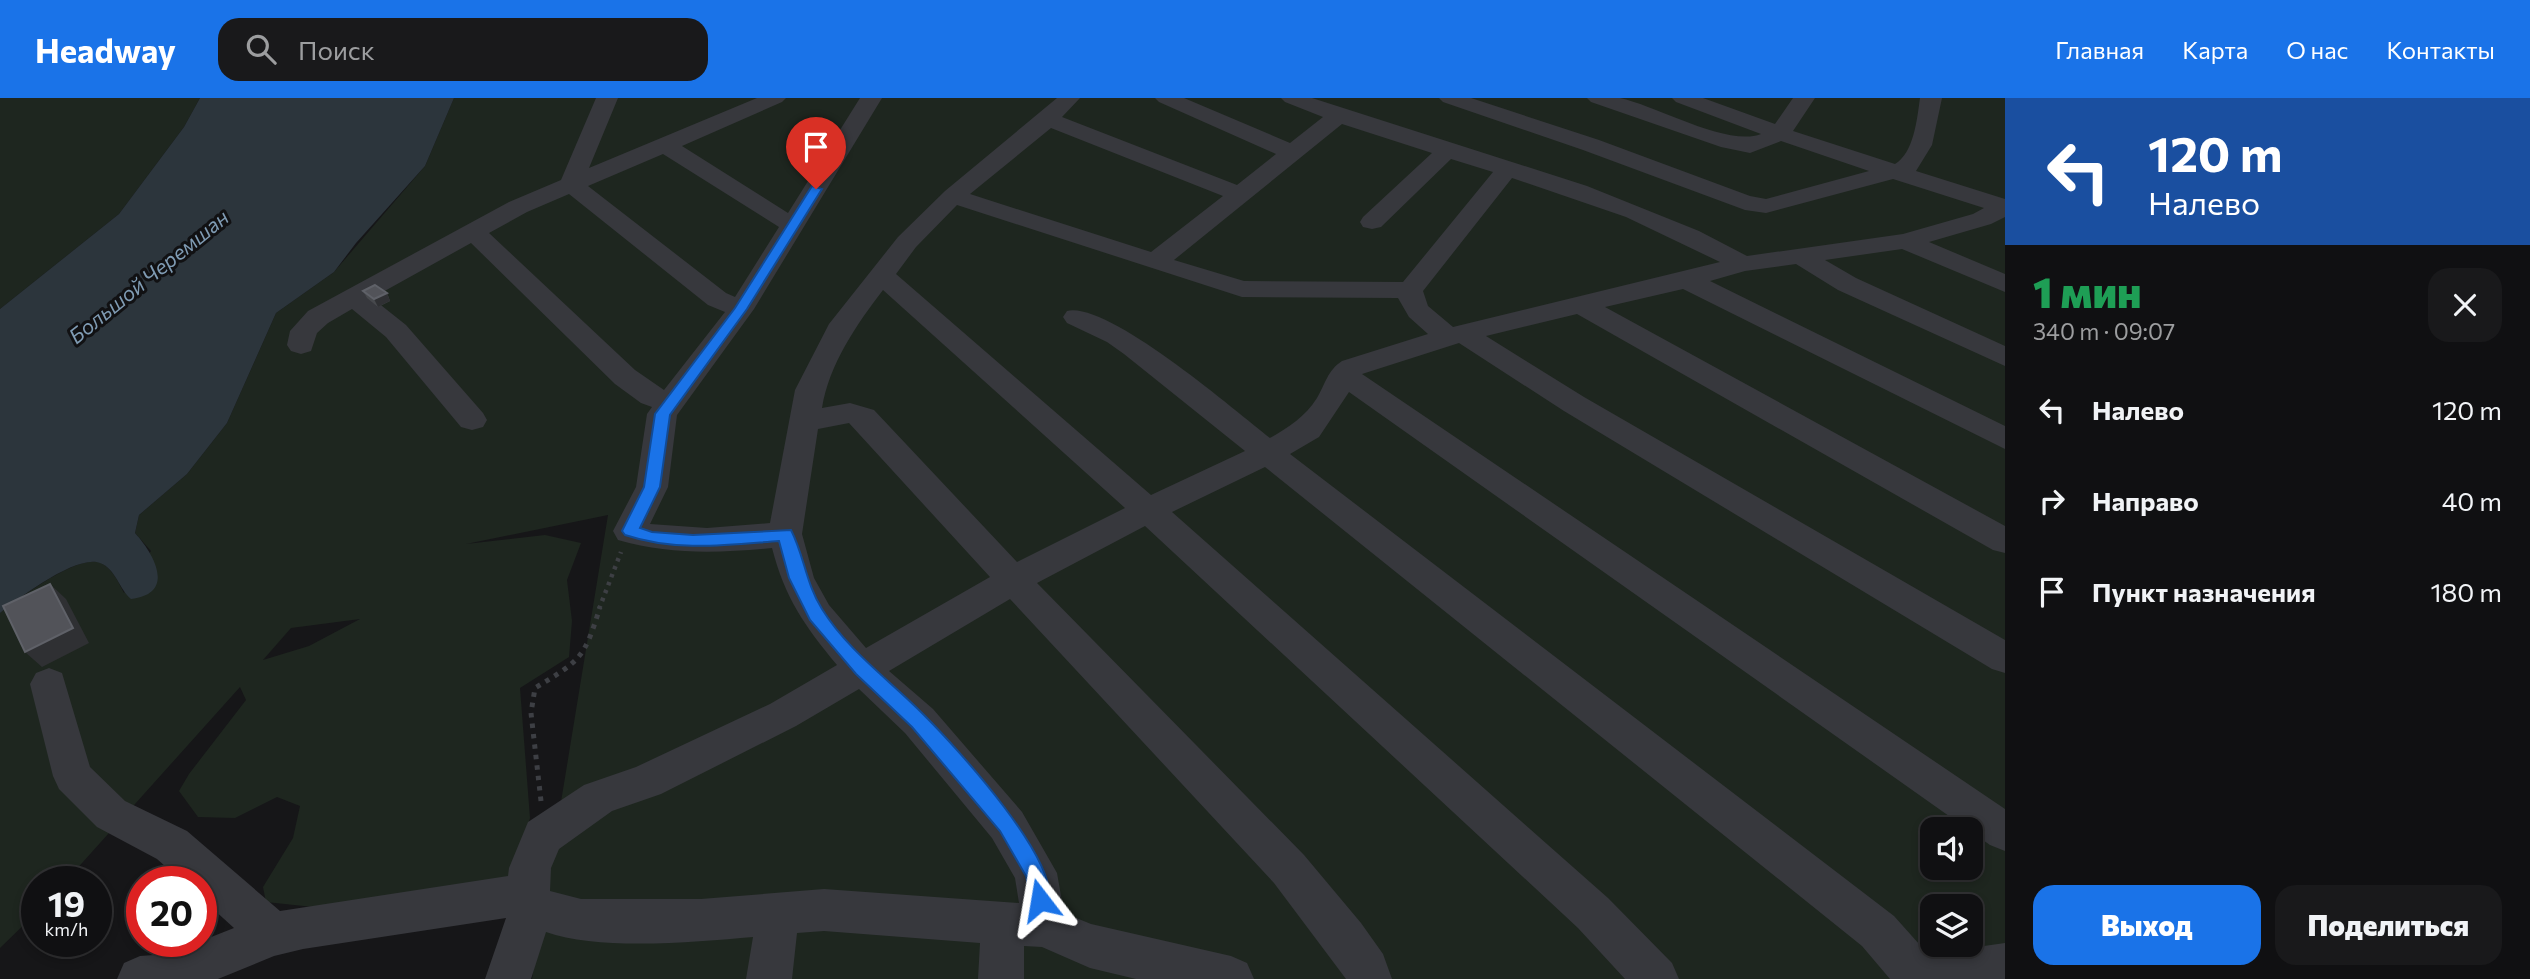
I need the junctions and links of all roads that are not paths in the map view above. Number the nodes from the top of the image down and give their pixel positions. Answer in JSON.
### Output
{"nodes":[{"id":1,"x":607,"y":98,"type":"edge"},
{"id":2,"x":775,"y":98,"type":"edge"},
{"id":3,"x":871,"y":98,"type":"edge"},
{"id":4,"x":1069,"y":98,"type":"edge"},
{"id":5,"x":1166,"y":98,"type":"edge"},
{"id":6,"x":1292,"y":98,"type":"edge"},
{"id":7,"x":1450,"y":98,"type":"edge"},
{"id":8,"x":1598,"y":98,"type":"edge"},
{"id":9,"x":1684,"y":98,"type":"edge"},
{"id":10,"x":1804,"y":98,"type":"edge"},
{"id":11,"x":1931,"y":98,"type":"edge"},
{"id":12,"x":1337,"y":117,"type":"junction"},
{"id":13,"x":1048,"y":119,"type":"junction"},
{"id":14,"x":1780,"y":134,"type":"junction"},
{"id":15,"x":667,"y":146,"type":"junction"},
{"id":16,"x":1447,"y":149,"type":"junction"},
{"id":17,"x":1292,"y":152,"type":"junction"},
{"id":18,"x":1507,"y":169,"type":"junction"},
{"id":19,"x":1894,"y":171,"type":"junction"},
{"id":20,"x":571,"y":184,"type":"junction"},
{"id":21,"x":1238,"y":194,"type":"junction"},
{"id":22,"x":953,"y":196,"type":"junction"},
{"id":23,"x":2001,"y":212,"type":"edge"},
{"id":24,"x":1372,"y":222,"type":"dead end"},
{"id":25,"x":793,"y":224,"type":"junction"},
{"id":26,"x":473,"y":231,"type":"junction"},
{"id":27,"x":1905,"y":241,"type":"junction"},
{"id":28,"x":1800,"y":256,"type":"junction"},
{"id":29,"x":1155,"y":262,"type":"junction"},
{"id":30,"x":1742,"y":264,"type":"junction"},
{"id":31,"x":882,"y":275,"type":"junction"},
{"id":32,"x":1686,"y":280,"type":"junction"},
{"id":33,"x":2005,"y":284,"type":"edge"},
{"id":34,"x":1410,"y":290,"type":"junction"},
{"id":35,"x":353,"y":296,"type":"junction"},
{"id":36,"x":1579,"y":304,"type":"junction"},
{"id":37,"x":741,"y":309,"type":"junction"},
{"id":38,"x":1077,"y":317,"type":"dead end"},
{"id":39,"x":1456,"y":335,"type":"junction"},
{"id":40,"x":300,"y":345,"type":"dead end"},
{"id":41,"x":2005,"y":357,"type":"edge"},
{"id":42,"x":1342,"y":374,"type":"junction"},
{"id":43,"x":671,"y":403,"type":"junction"},
{"id":44,"x":472,"y":420,"type":"dead end"},
{"id":45,"x":806,"y":421,"type":"junction"},
{"id":46,"x":2005,"y":439,"type":"edge"},
{"id":47,"x":1268,"y":453,"type":"junction"},
{"id":48,"x":1148,"y":510,"type":"junction"},
{"id":49,"x":785,"y":534,"type":"junction"},
{"id":50,"x":2005,"y":541,"type":"edge"},
{"id":51,"x":1013,"y":580,"type":"junction"},
{"id":52,"x":2005,"y":658,"type":"edge"},
{"id":53,"x":862,"y":668,"type":"junction"},
{"id":54,"x":48,"y":684,"type":"dead end"},
{"id":55,"x":2005,"y":832,"type":"edge"},
{"id":56,"x":530,"y":900,"type":"junction"},
{"id":57,"x":778,"y":914,"type":"junction"},
{"id":58,"x":1024,"y":924,"type":"junction"},
{"id":59,"x":274,"y":934,"type":"junction"},
{"id":60,"x":2005,"y":965,"type":"edge"},
{"id":61,"x":1220,"y":978,"type":"edge"},
{"id":62,"x":1916,"y":978,"type":"edge"},
{"id":63,"x":140,"y":979,"type":"edge"},
{"id":64,"x":508,"y":979,"type":"edge"},
{"id":65,"x":769,"y":979,"type":"edge"},
{"id":66,"x":1002,"y":979,"type":"edge"},
{"id":67,"x":1369,"y":979,"type":"edge"},
{"id":68,"x":1656,"y":979,"type":"edge"}],
"edges":[{"from":1,"to":20,"type":"street"},
{"from":2,"to":15,"type":"street"},
{"from":3,"to":25,"type":"street"},
{"from":4,"to":13,"type":"street"},
{"from":5,"to":17,"type":"street"},
{"from":6,"to":12,"type":"street"},
{"from":7,"to":19,"type":"street"},
{"from":8,"to":14,"type":"street"},
{"from":9,"to":14,"type":"street"},
{"from":10,"to":14,"type":"street"},
{"from":11,"to":19,"type":"street"},
{"from":12,"to":16,"type":"street"},
{"from":12,"to":17,"type":"street"},
{"from":13,"to":21,"type":"street"},
{"from":13,"to":22,"type":"street"},
{"from":14,"to":19,"type":"street"},
{"from":15,"to":20,"type":"street"},
{"from":15,"to":25,"type":"street"},
{"from":16,"to":18,"type":"street"},
{"from":16,"to":24,"type":"street"},
{"from":17,"to":21,"type":"street"},
{"from":18,"to":30,"type":"street"},
{"from":18,"to":34,"type":"street"},
{"from":19,"to":23,"type":"street"},
{"from":20,"to":26,"type":"street"},
{"from":20,"to":37,"type":"street"},
{"from":21,"to":29,"type":"street"},
{"from":22,"to":29,"type":"street"},
{"from":22,"to":31,"type":"street"},
{"from":23,"to":27,"type":"street"},
{"from":25,"to":37,"type":"street"},
{"from":26,"to":35,"type":"street"},
{"from":26,"to":43,"type":"street"},
{"from":27,"to":28,"type":"street"},
{"from":27,"to":33,"type":"street"},
{"from":28,"to":30,"type":"street"},
{"from":28,"to":41,"type":"street"},
{"from":29,"to":34,"type":"street"},
{"from":30,"to":32,"type":"street"},
{"from":31,"to":45,"type":"street"},
{"from":31,"to":48,"type":"street"},
{"from":32,"to":36,"type":"street"},
{"from":32,"to":46,"type":"street"},
{"from":34,"to":39,"type":"street"},
{"from":35,"to":40,"type":"street"},
{"from":35,"to":44,"type":"street"},
{"from":36,"to":39,"type":"street"},
{"from":36,"to":50,"type":"street"},
{"from":37,"to":43,"type":"street"},
{"from":38,"to":47,"type":"street"},
{"from":39,"to":42,"type":"street"},
{"from":39,"to":52,"type":"street"},
{"from":42,"to":47,"type":"street"},
{"from":42,"to":55,"type":"street"},
{"from":43,"to":49,"type":"street"},
{"from":45,"to":49,"type":"street"},
{"from":45,"to":51,"type":"street"},
{"from":47,"to":48,"type":"street"},
{"from":47,"to":62,"type":"street"},
{"from":48,"to":51,"type":"street"},
{"from":48,"to":68,"type":"street"},
{"from":49,"to":53,"type":"street"},
{"from":51,"to":53,"type":"street"},
{"from":51,"to":67,"type":"street"},
{"from":53,"to":56,"type":"street"},
{"from":53,"to":58,"type":"street"},
{"from":54,"to":59,"type":"street"},
{"from":56,"to":57,"type":"street"},
{"from":56,"to":59,"type":"street"},
{"from":56,"to":64,"type":"street"},
{"from":57,"to":58,"type":"street"},
{"from":57,"to":65,"type":"street"},
{"from":58,"to":61,"type":"street"},
{"from":58,"to":66,"type":"street"},
{"from":59,"to":63,"type":"street"},
{"from":60,"to":62,"type":"street"}]}
